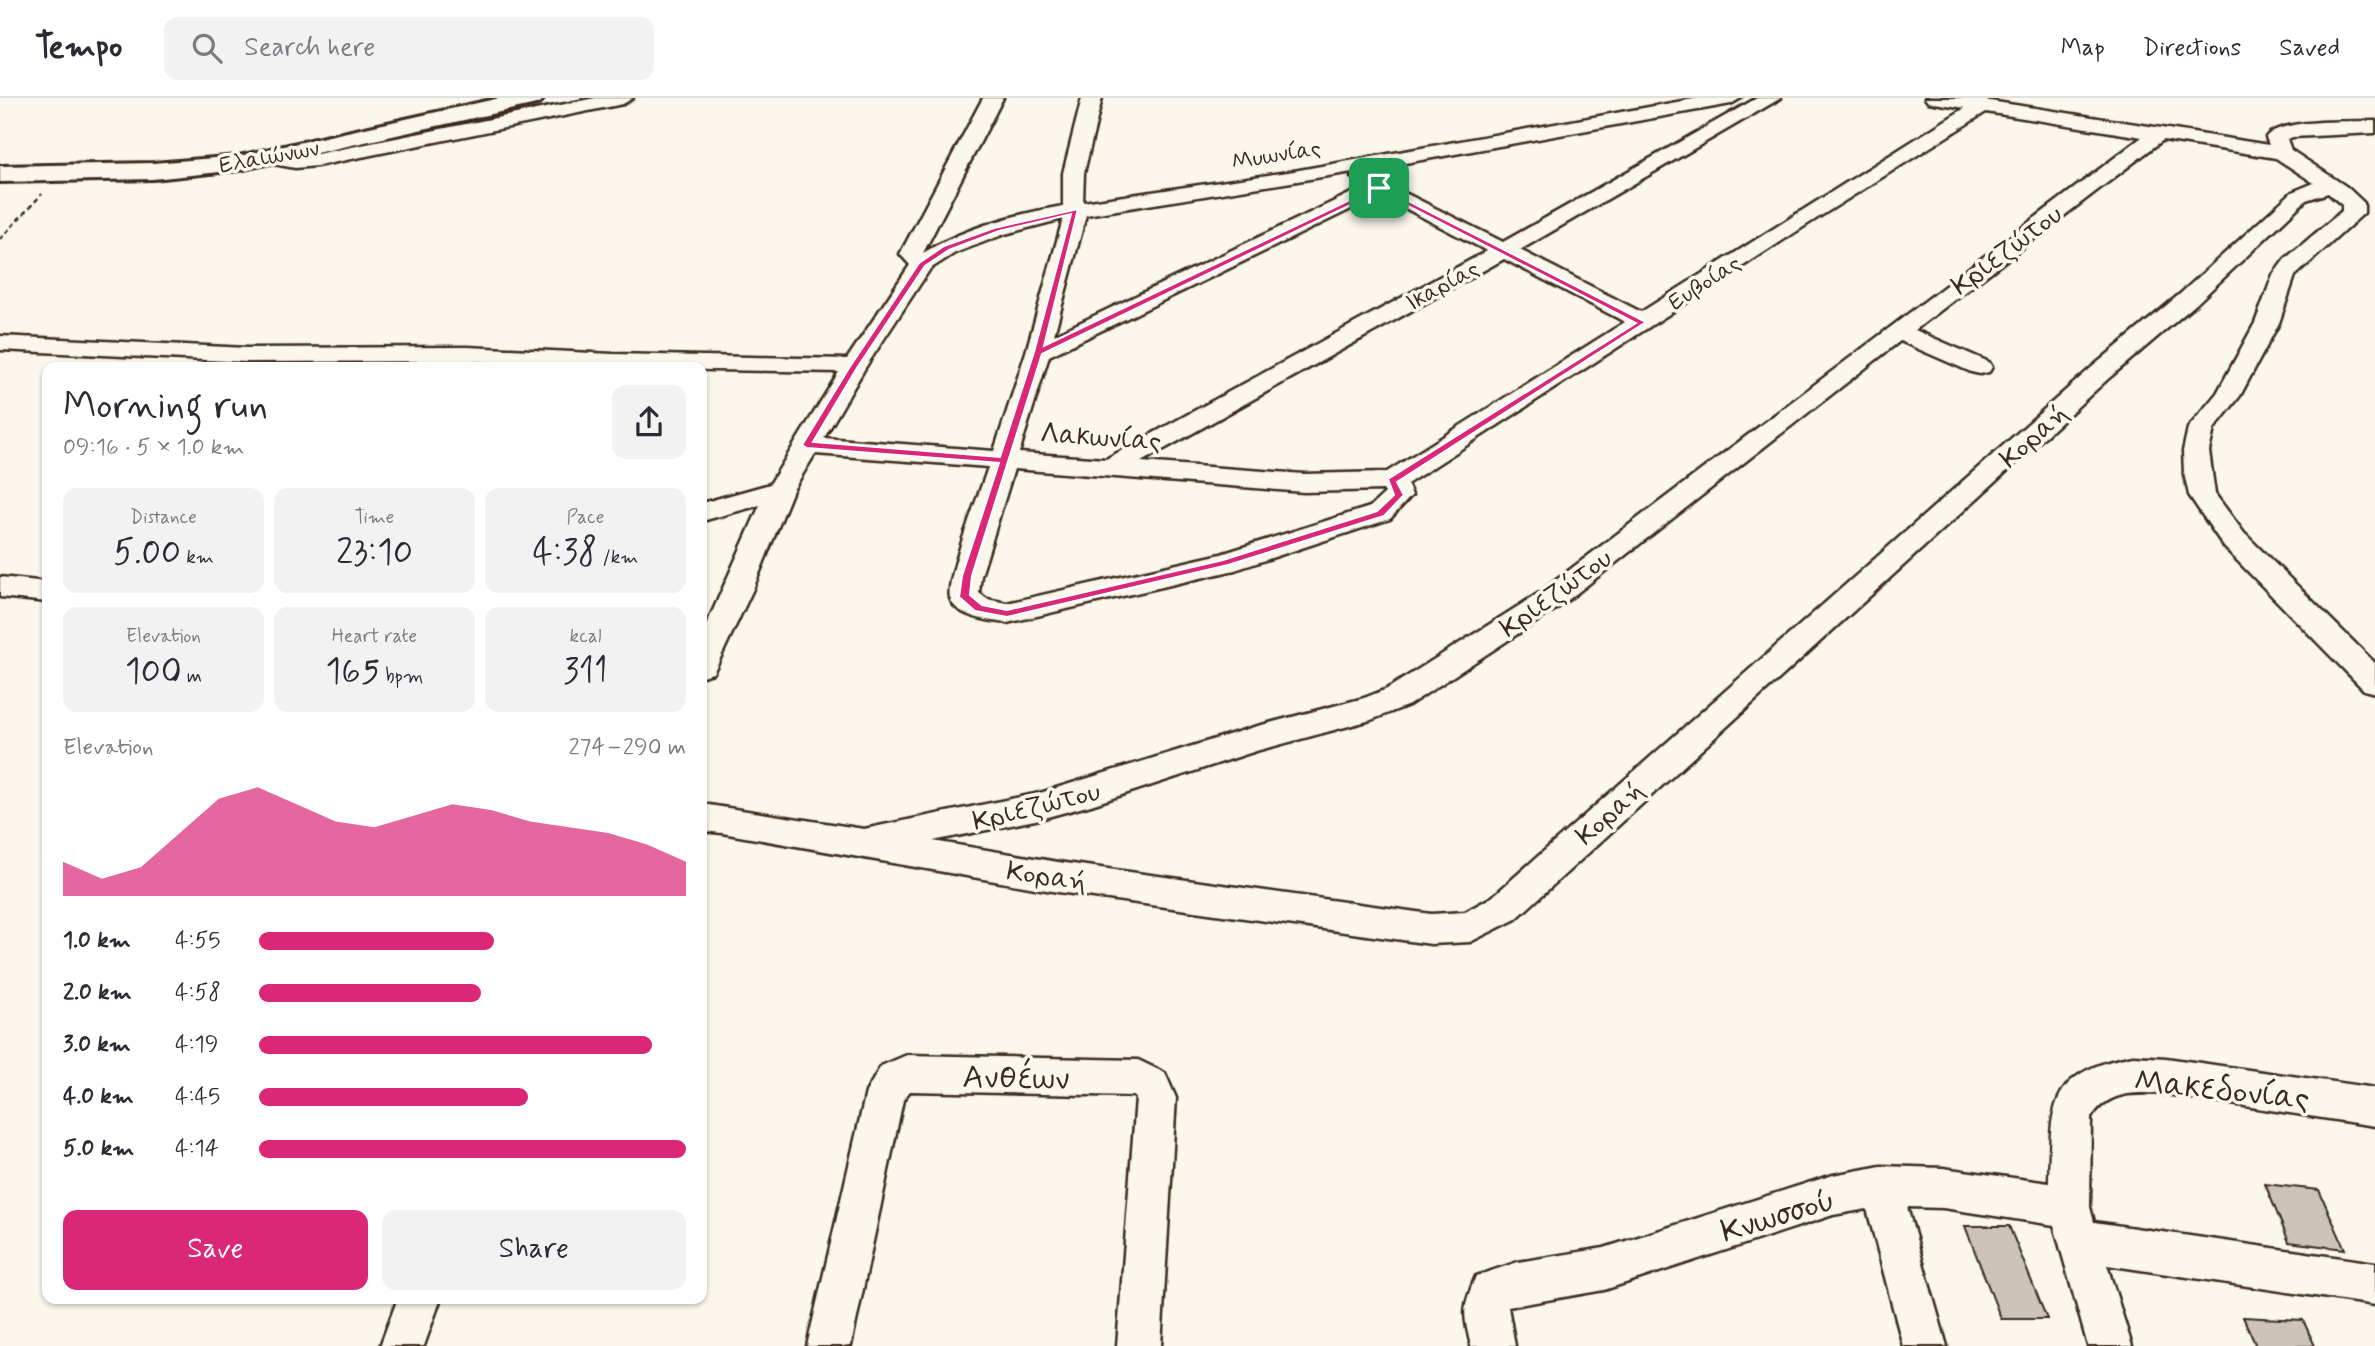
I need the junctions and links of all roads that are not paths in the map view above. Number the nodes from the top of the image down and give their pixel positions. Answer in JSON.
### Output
{"nodes":[{"id":1,"x":533,"y":98,"type":"edge"},
{"id":2,"x":623,"y":98,"type":"edge"},
{"id":3,"x":993,"y":98,"type":"edge"},
{"id":4,"x":1092,"y":98,"type":"edge"},
{"id":5,"x":1731,"y":98,"type":"edge"},
{"id":6,"x":1771,"y":98,"type":"edge"},
{"id":7,"x":1935,"y":98,"type":"edge"},
{"id":8,"x":1982,"y":106,"type":"junction"},
{"id":9,"x":2375,"y":127,"type":"edge"},
{"id":10,"x":2157,"y":135,"type":"junction"},
{"id":11,"x":2282,"y":153,"type":"junction"},
{"id":12,"x":270,"y":158,"type":"junction"},
{"id":13,"x":1346,"y":168,"type":"junction"},
{"id":14,"x":0,"y":173,"type":"edge"},
{"id":15,"x":2330,"y":184,"type":"junction"},
{"id":16,"x":1379,"y":188,"type":"junction"},
{"id":17,"x":1076,"y":211,"type":"junction"},
{"id":18,"x":1504,"y":250,"type":"junction"},
{"id":19,"x":922,"y":264,"type":"junction"},
{"id":20,"x":1642,"y":322,"type":"junction"},
{"id":21,"x":1898,"y":331,"type":"junction"},
{"id":22,"x":0,"y":343,"type":"edge"},
{"id":23,"x":1038,"y":352,"type":"junction"},
{"id":24,"x":688,"y":362,"type":"edge"},
{"id":25,"x":707,"y":362,"type":"edge"},
{"id":26,"x":1980,"y":367,"type":"dead end"},
{"id":27,"x":853,"y":368,"type":"junction"},
{"id":28,"x":807,"y":445,"type":"junction"},
{"id":29,"x":1004,"y":461,"type":"junction"},
{"id":30,"x":1110,"y":468,"type":"junction"},
{"id":31,"x":1392,"y":481,"type":"junction"},
{"id":32,"x":780,"y":490,"type":"junction"},
{"id":33,"x":707,"y":511,"type":"edge"},
{"id":34,"x":0,"y":587,"type":"edge"},
{"id":35,"x":42,"y":591,"type":"edge"},
{"id":36,"x":707,"y":654,"type":"edge"},
{"id":37,"x":2375,"y":682,"type":"edge"},
{"id":38,"x":707,"y":818,"type":"edge"},
{"id":39,"x":852,"y":842,"type":"junction"},
{"id":40,"x":2375,"y":1107,"type":"edge"},
{"id":41,"x":1881,"y":1186,"type":"junction"},
{"id":42,"x":2073,"y":1224,"type":"junction"},
{"id":43,"x":2375,"y":1284,"type":"edge"},
{"id":44,"x":418,"y":1304,"type":"edge"},
{"id":45,"x":402,"y":1346,"type":"edge"},
{"id":46,"x":829,"y":1346,"type":"edge"},
{"id":47,"x":1139,"y":1346,"type":"edge"},
{"id":48,"x":1493,"y":1346,"type":"edge"},
{"id":49,"x":1925,"y":1346,"type":"edge"},
{"id":50,"x":2110,"y":1346,"type":"edge"}],
"edges":[{"from":1,"to":12,"type":"main road","name":"Ελαιώνων"},
{"from":2,"to":12,"type":"street"},
{"from":3,"to":19,"type":"street"},
{"from":4,"to":17,"type":"street"},
{"from":5,"to":13,"type":"street","name":"Μυωνίας"},
{"from":6,"to":18,"type":"street","name":"Ικαρίας"},
{"from":7,"to":8,"type":"street"},
{"from":8,"to":10,"type":"street"},
{"from":8,"to":20,"type":"street","name":"Ευβοίας"},
{"from":9,"to":11,"type":"street"},
{"from":10,"to":11,"type":"street"},
{"from":10,"to":21,"type":"street","name":"Κριεζώτου"},
{"from":11,"to":15,"type":"street"},
{"from":12,"to":14,"type":"main road","name":"Ελαιώνων"},
{"from":13,"to":16,"type":"street"},
{"from":13,"to":17,"type":"street","name":"Μυωνίας"},
{"from":15,"to":37,"type":"street"},
{"from":15,"to":39,"type":"street","name":"Κοραή"},
{"from":16,"to":18,"type":"street"},
{"from":16,"to":23,"type":"street"},
{"from":17,"to":19,"type":"street","name":"Μυωνίας"},
{"from":17,"to":23,"type":"street"},
{"from":18,"to":20,"type":"street"},
{"from":18,"to":30,"type":"street","name":"Ικαρίας"},
{"from":19,"to":27,"type":"street"},
{"from":20,"to":31,"type":"street","name":"Ευβοίας"},
{"from":21,"to":26,"type":"street"},
{"from":21,"to":39,"type":"street","name":"Κριεζώτου"},
{"from":22,"to":24,"type":"street"},
{"from":23,"to":29,"type":"street"},
{"from":25,"to":27,"type":"street"},
{"from":27,"to":28,"type":"street"},
{"from":28,"to":29,"type":"street","name":"Λακωνίας"},
{"from":28,"to":32,"type":"street"},
{"from":29,"to":30,"type":"street","name":"Λακωνίας"},
{"from":29,"to":31,"type":"street"},
{"from":30,"to":31,"type":"street","name":"Λακωνίας"},
{"from":32,"to":33,"type":"street"},
{"from":32,"to":36,"type":"street"},
{"from":34,"to":35,"type":"street"},
{"from":38,"to":39,"type":"street","name":"Κοραή"},
{"from":40,"to":42,"type":"street","name":"Μακεδονίας"},
{"from":41,"to":42,"type":"street","name":"Κνωσσού"},
{"from":41,"to":48,"type":"street","name":"Κνωσσού"},
{"from":41,"to":49,"type":"street"},
{"from":42,"to":43,"type":"street","name":"Κνωσσού"},
{"from":42,"to":50,"type":"street","name":"Μακεδονίας"},
{"from":44,"to":45,"type":"street"},
{"from":46,"to":47,"type":"street","name":"Ανθέων"}]}
